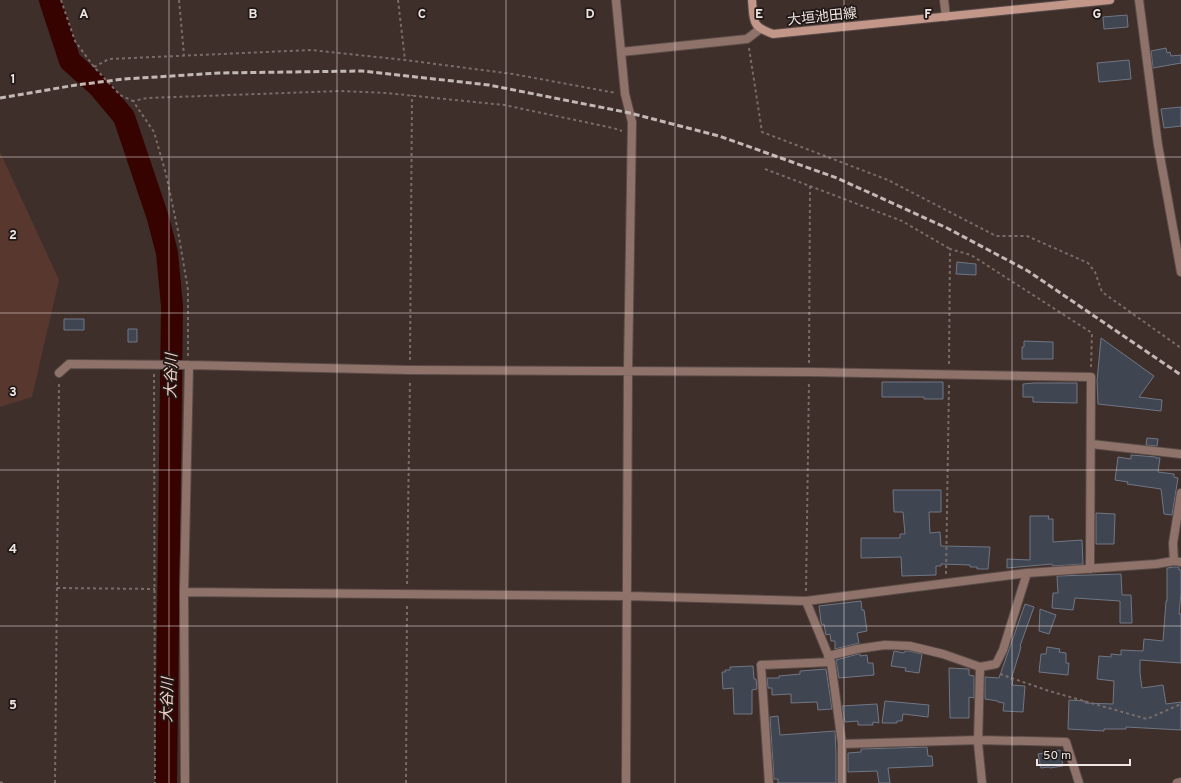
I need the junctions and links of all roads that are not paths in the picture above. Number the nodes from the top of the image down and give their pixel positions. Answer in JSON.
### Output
{"nodes":[{"id":1,"x":616,"y":0,"type":"edge"},
{"id":2,"x":752,"y":0,"type":"edge"},
{"id":3,"x":944,"y":0,"type":"edge"},
{"id":4,"x":1110,"y":0,"type":"edge"},
{"id":5,"x":1139,"y":0,"type":"edge"},
{"id":6,"x":946,"y":17,"type":"junction"},
{"id":7,"x":760,"y":30,"type":"junction"},
{"id":8,"x":621,"y":52,"type":"junction"},
{"id":9,"x":1179,"y":245,"type":"edge"},
{"id":10,"x":1181,"y":272,"type":"edge"},
{"id":11,"x":186,"y":365,"type":"junction"},
{"id":12,"x":628,"y":370,"type":"junction"},
{"id":13,"x":59,"y":373,"type":"road end"},
{"id":14,"x":1091,"y":444,"type":"junction"},
{"id":15,"x":1181,"y":454,"type":"edge"},
{"id":16,"x":1181,"y":493,"type":"edge"},
{"id":17,"x":1177,"y":562,"type":"edge"},
{"id":18,"x":1090,"y":569,"type":"junction"},
{"id":19,"x":1027,"y":573,"type":"junction"},
{"id":20,"x":184,"y":592,"type":"junction"},
{"id":21,"x":628,"y":596,"type":"junction"},
{"id":22,"x":806,"y":601,"type":"junction"},
{"id":23,"x":829,"y":659,"type":"junction"},
{"id":24,"x":980,"y":667,"type":"junction"},
{"id":25,"x":978,"y":740,"type":"junction"},
{"id":26,"x":842,"y":744,"type":"junction"},
{"id":27,"x":1181,"y":782,"type":"edge"},
{"id":28,"x":185,"y":783,"type":"edge"},
{"id":29,"x":626,"y":783,"type":"edge"},
{"id":30,"x":769,"y":783,"type":"edge"},
{"id":31,"x":842,"y":783,"type":"edge"},
{"id":32,"x":982,"y":783,"type":"edge"},
{"id":33,"x":1079,"y":783,"type":"edge"},
{"id":34,"x":1177,"y":783,"type":"edge"}],
"edges":[{"from":1,"to":8,"type":"street"},
{"from":2,"to":7,"type":"main road"},
{"from":3,"to":6,"type":"street"},
{"from":4,"to":6,"type":"main road","name":"大垣池田線"},
{"from":5,"to":9,"type":"street"},
{"from":6,"to":7,"type":"main road","name":"大垣池田線"},
{"from":7,"to":8,"type":"street"},
{"from":8,"to":12,"type":"street"},
{"from":9,"to":10,"type":"street"},
{"from":11,"to":12,"type":"street"},
{"from":11,"to":13,"type":"street"},
{"from":11,"to":20,"type":"street"},
{"from":12,"to":14,"type":"street"},
{"from":12,"to":21,"type":"street"},
{"from":14,"to":15,"type":"street"},
{"from":14,"to":18,"type":"street"},
{"from":16,"to":17,"type":"street"},
{"from":17,"to":18,"type":"street"},
{"from":18,"to":19,"type":"street"},
{"from":19,"to":22,"type":"street"},
{"from":19,"to":24,"type":"street"},
{"from":20,"to":21,"type":"street"},
{"from":20,"to":28,"type":"street"},
{"from":21,"to":22,"type":"street"},
{"from":21,"to":29,"type":"street"},
{"from":22,"to":23,"type":"street"},
{"from":23,"to":24,"type":"street"},
{"from":23,"to":26,"type":"street"},
{"from":23,"to":30,"type":"street"},
{"from":24,"to":25,"type":"street"},
{"from":25,"to":26,"type":"street"},
{"from":25,"to":32,"type":"street"},
{"from":25,"to":33,"type":"street"},
{"from":26,"to":31,"type":"street"},
{"from":27,"to":34,"type":"street"}]}
